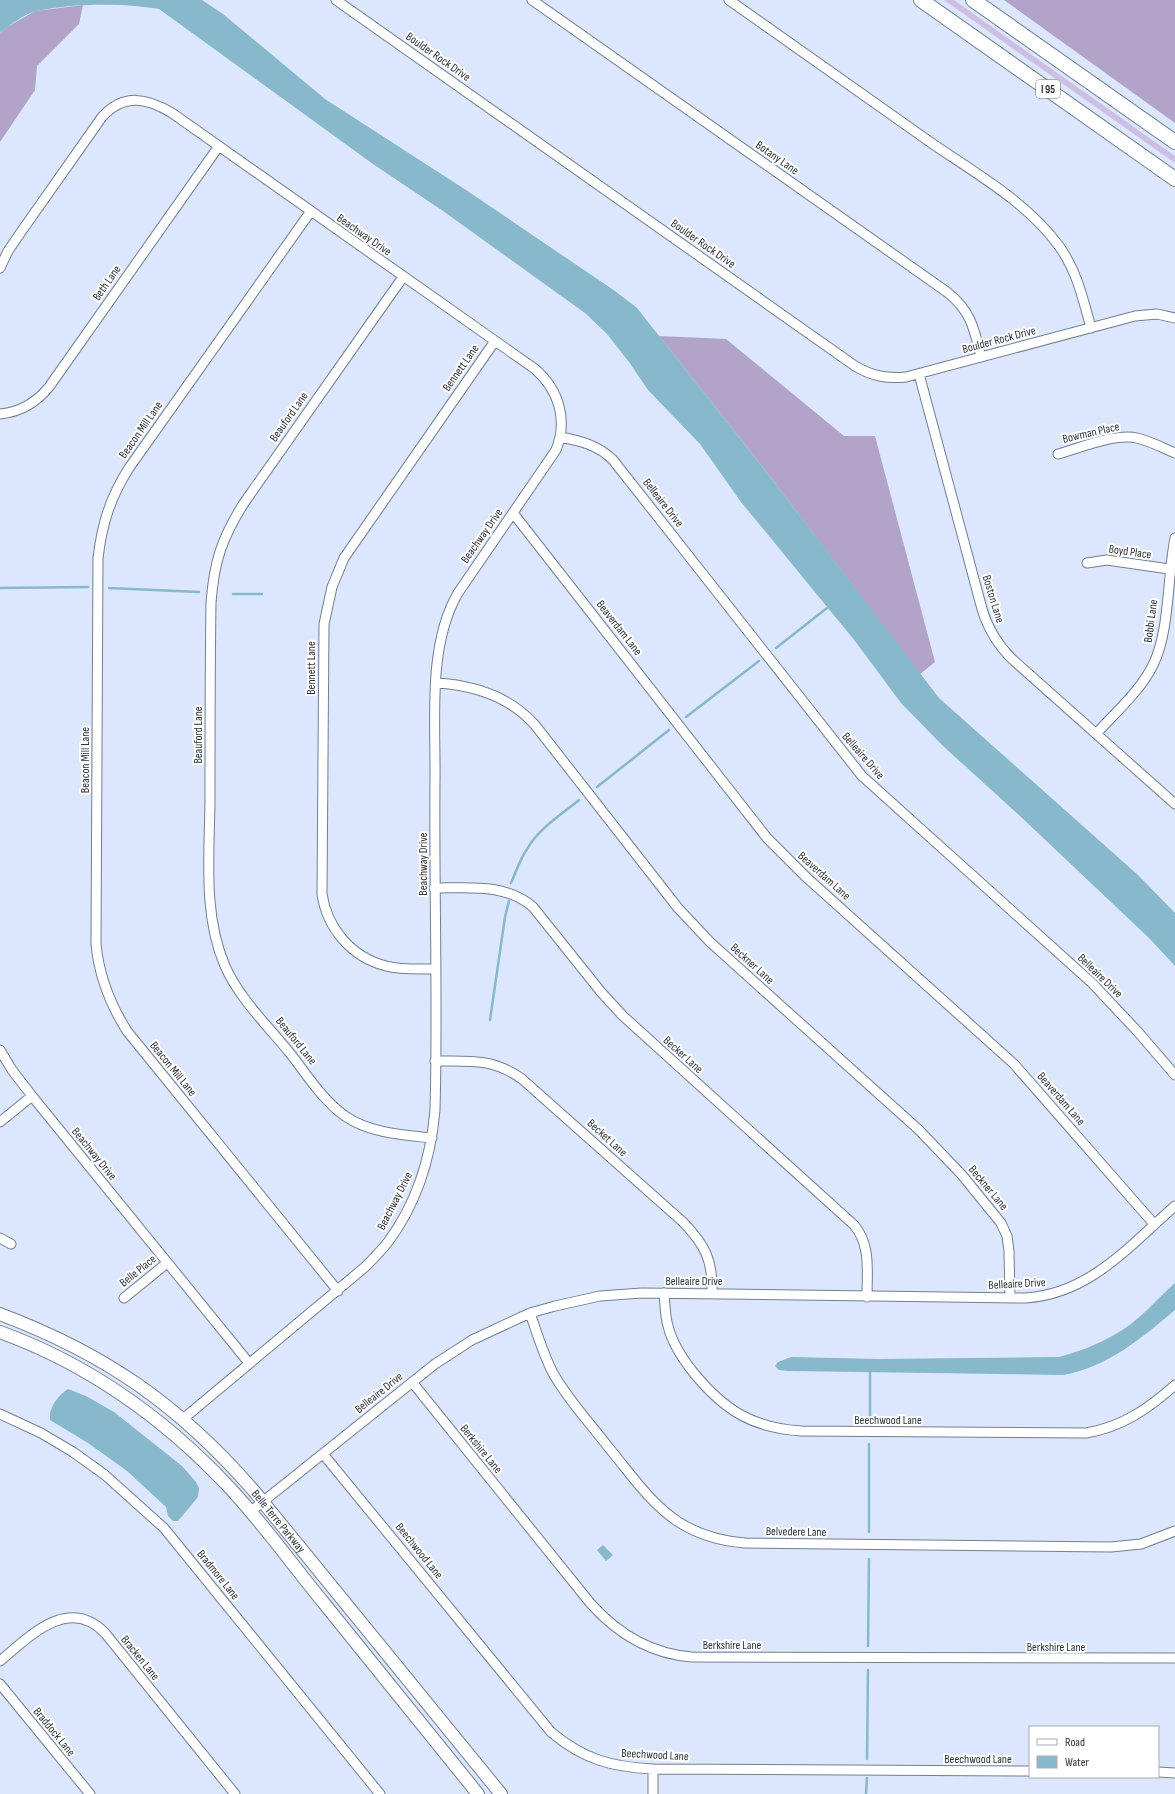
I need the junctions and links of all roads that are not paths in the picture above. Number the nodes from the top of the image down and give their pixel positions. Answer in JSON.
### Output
{"nodes":[{"id":1,"x":336,"y":0,"type":"edge"},
{"id":2,"x":532,"y":0,"type":"edge"},
{"id":3,"x":729,"y":0,"type":"edge"},
{"id":4,"x":921,"y":0,"type":"edge"},
{"id":5,"x":974,"y":0,"type":"edge"},
{"id":6,"x":1175,"y":142,"type":"edge"},
{"id":7,"x":219,"y":146,"type":"junction"},
{"id":8,"x":1175,"y":179,"type":"edge"},
{"id":9,"x":311,"y":211,"type":"junction"},
{"id":10,"x":0,"y":268,"type":"edge"},
{"id":11,"x":403,"y":277,"type":"junction"},
{"id":12,"x":1175,"y":318,"type":"edge"},
{"id":13,"x":1091,"y":328,"type":"junction"},
{"id":14,"x":495,"y":341,"type":"junction"},
{"id":15,"x":981,"y":356,"type":"junction"},
{"id":16,"x":919,"y":374,"type":"junction"},
{"id":17,"x":0,"y":414,"type":"edge"},
{"id":18,"x":560,"y":437,"type":"junction"},
{"id":19,"x":1175,"y":453,"type":"edge"},
{"id":20,"x":1058,"y":454,"type":"dead end"},
{"id":21,"x":513,"y":514,"type":"junction"},
{"id":22,"x":1175,"y":538,"type":"edge"},
{"id":23,"x":1087,"y":563,"type":"dead end"},
{"id":24,"x":1169,"y":569,"type":"junction"},
{"id":25,"x":436,"y":683,"type":"junction"},
{"id":26,"x":1096,"y":734,"type":"junction"},
{"id":27,"x":1175,"y":804,"type":"edge"},
{"id":28,"x":434,"y":888,"type":"junction"},
{"id":29,"x":435,"y":969,"type":"junction"},
{"id":30,"x":0,"y":1050,"type":"edge"},
{"id":31,"x":435,"y":1061,"type":"junction"},
{"id":32,"x":1175,"y":1075,"type":"edge"},
{"id":33,"x":32,"y":1096,"type":"junction"},
{"id":34,"x":0,"y":1122,"type":"edge"},
{"id":35,"x":432,"y":1138,"type":"junction"},
{"id":36,"x":1175,"y":1206,"type":"edge"},
{"id":37,"x":1154,"y":1224,"type":"junction"},
{"id":38,"x":0,"y":1238,"type":"edge"},
{"id":39,"x":11,"y":1244,"type":"dead end"},
{"id":40,"x":167,"y":1263,"type":"junction"},
{"id":41,"x":338,"y":1291,"type":"junction"},
{"id":42,"x":664,"y":1293,"type":"junction"},
{"id":43,"x":712,"y":1293,"type":"junction"},
{"id":44,"x":867,"y":1296,"type":"junction"},
{"id":45,"x":124,"y":1298,"type":"dead end"},
{"id":46,"x":1010,"y":1298,"type":"junction"},
{"id":47,"x":0,"y":1314,"type":"edge"},
{"id":48,"x":530,"y":1314,"type":"junction"},
{"id":49,"x":0,"y":1332,"type":"edge"},
{"id":50,"x":249,"y":1363,"type":"junction"},
{"id":51,"x":412,"y":1382,"type":"junction"},
{"id":52,"x":1175,"y":1385,"type":"edge"},
{"id":53,"x":0,"y":1414,"type":"edge"},
{"id":54,"x":183,"y":1419,"type":"junction"},
{"id":55,"x":323,"y":1454,"type":"junction"},
{"id":56,"x":263,"y":1502,"type":"junction"},
{"id":57,"x":250,"y":1512,"type":"junction"},
{"id":58,"x":1175,"y":1531,"type":"edge"},
{"id":59,"x":1175,"y":1658,"type":"edge"},
{"id":60,"x":0,"y":1661,"type":"edge"},
{"id":61,"x":0,"y":1684,"type":"edge"},
{"id":62,"x":653,"y":1769,"type":"junction"},
{"id":63,"x":1029,"y":1771,"type":"edge"},
{"id":64,"x":1159,"y":1772,"type":"edge"},
{"id":65,"x":1175,"y":1773,"type":"edge"},
{"id":66,"x":90,"y":1794,"type":"edge"},
{"id":67,"x":235,"y":1794,"type":"edge"},
{"id":68,"x":380,"y":1794,"type":"edge"},
{"id":69,"x":478,"y":1794,"type":"edge"},
{"id":70,"x":501,"y":1794,"type":"edge"},
{"id":71,"x":653,"y":1794,"type":"edge"}],
"edges":[{"from":1,"to":16,"type":"street","name":"Boulder Rock Drive"},
{"from":2,"to":15,"type":"street","name":"Botany Lane"},
{"from":3,"to":13,"type":"street"},
{"from":4,"to":8,"type":"highway","number":"I 95"},
{"from":5,"to":6,"type":"highway","number":"I 95"},
{"from":7,"to":9,"type":"street","name":"Beachway Drive"},
{"from":7,"to":10,"type":"street","name":"Beachway Drive"},
{"from":7,"to":17,"type":"street","name":"Beth Lane"},
{"from":9,"to":11,"type":"street","name":"Beachway Drive"},
{"from":9,"to":41,"type":"street","name":"Beacon Mill Lane"},
{"from":11,"to":14,"type":"street","name":"Beachway Drive"},
{"from":11,"to":35,"type":"street","name":"Beauford Lane"},
{"from":12,"to":13,"type":"street","name":"Boulder Rock Drive"},
{"from":13,"to":15,"type":"street","name":"Boulder Rock Drive"},
{"from":14,"to":18,"type":"street","name":"Beachway Drive"},
{"from":14,"to":29,"type":"street","name":"Bennett Lane"},
{"from":15,"to":16,"type":"street","name":"Boulder Rock Drive"},
{"from":16,"to":26,"type":"street","name":"Boston Lane"},
{"from":18,"to":21,"type":"street","name":"Beachway Drive"},
{"from":18,"to":32,"type":"street","name":"Belleaire Drive"},
{"from":19,"to":20,"type":"street","name":"Bowman Place"},
{"from":21,"to":25,"type":"street","name":"Beachway Drive"},
{"from":21,"to":37,"type":"street","name":"Beaverdam Lane"},
{"from":22,"to":24,"type":"street","name":"Bobbi Lane"},
{"from":23,"to":24,"type":"street","name":"Boyd Place"},
{"from":24,"to":26,"type":"street","name":"Bobbi Lane"},
{"from":25,"to":28,"type":"street","name":"Beachway Drive"},
{"from":25,"to":46,"type":"street","name":"Beckner Lane"},
{"from":26,"to":27,"type":"street","name":"Boston Lane"},
{"from":28,"to":29,"type":"street","name":"Beachway Drive"},
{"from":28,"to":44,"type":"street","name":"Becker Lane"},
{"from":29,"to":31,"type":"street","name":"Beachway Drive"},
{"from":30,"to":33,"type":"street","name":"Beachway Drive"},
{"from":31,"to":35,"type":"street","name":"Beachway Drive"},
{"from":31,"to":43,"type":"street","name":"Becket Lane"},
{"from":33,"to":34,"type":"street"},
{"from":33,"to":40,"type":"street","name":"Beachway Drive"},
{"from":35,"to":41,"type":"street","name":"Beachway Drive"},
{"from":36,"to":37,"type":"street","name":"Belleaire Drive"},
{"from":37,"to":46,"type":"street","name":"Belleaire Drive"},
{"from":38,"to":39,"type":"street"},
{"from":40,"to":45,"type":"street","name":"Belle Place"},
{"from":40,"to":50,"type":"street","name":"Beachway Drive"},
{"from":41,"to":50,"type":"street","name":"Beachway Drive"},
{"from":42,"to":43,"type":"street","name":"Belleaire Drive"},
{"from":42,"to":48,"type":"street","name":"Belleaire Drive"},
{"from":42,"to":52,"type":"street","name":"Beechwood Lane"},
{"from":43,"to":44,"type":"street","name":"Belleaire Drive"},
{"from":44,"to":46,"type":"street","name":"Belleaire Drive"},
{"from":47,"to":54,"type":"main road","name":"Belle Terre Parkway"},
{"from":48,"to":51,"type":"street","name":"Belleaire Drive"},
{"from":48,"to":58,"type":"street","name":"Belvedere Lane"},
{"from":49,"to":57,"type":"main road","name":"Belle Terre Parkway"},
{"from":50,"to":54,"type":"street","name":"Beachway Drive"},
{"from":51,"to":55,"type":"street","name":"Belleaire Drive"},
{"from":51,"to":59,"type":"street","name":"Berkshire Lane"},
{"from":53,"to":68,"type":"street","name":"Bradmore Lane"},
{"from":54,"to":56,"type":"main road","name":"Belle Terre Parkway"},
{"from":55,"to":56,"type":"street","name":"Belleaire Drive"},
{"from":55,"to":62,"type":"street","name":"Beechwood Lane"},
{"from":56,"to":57,"type":"street","name":"Belleaire Drive"},
{"from":56,"to":70,"type":"main road","name":"Belle Terre Parkway"},
{"from":57,"to":69,"type":"main road","name":"Belle Terre Parkway"},
{"from":60,"to":67,"type":"street","name":"Bracken Lane"},
{"from":61,"to":66,"type":"street","name":"Braddock Lane"},
{"from":62,"to":63,"type":"street","name":"Beechwood Lane"},
{"from":62,"to":71,"type":"street"},
{"from":64,"to":65,"type":"street"}]}
